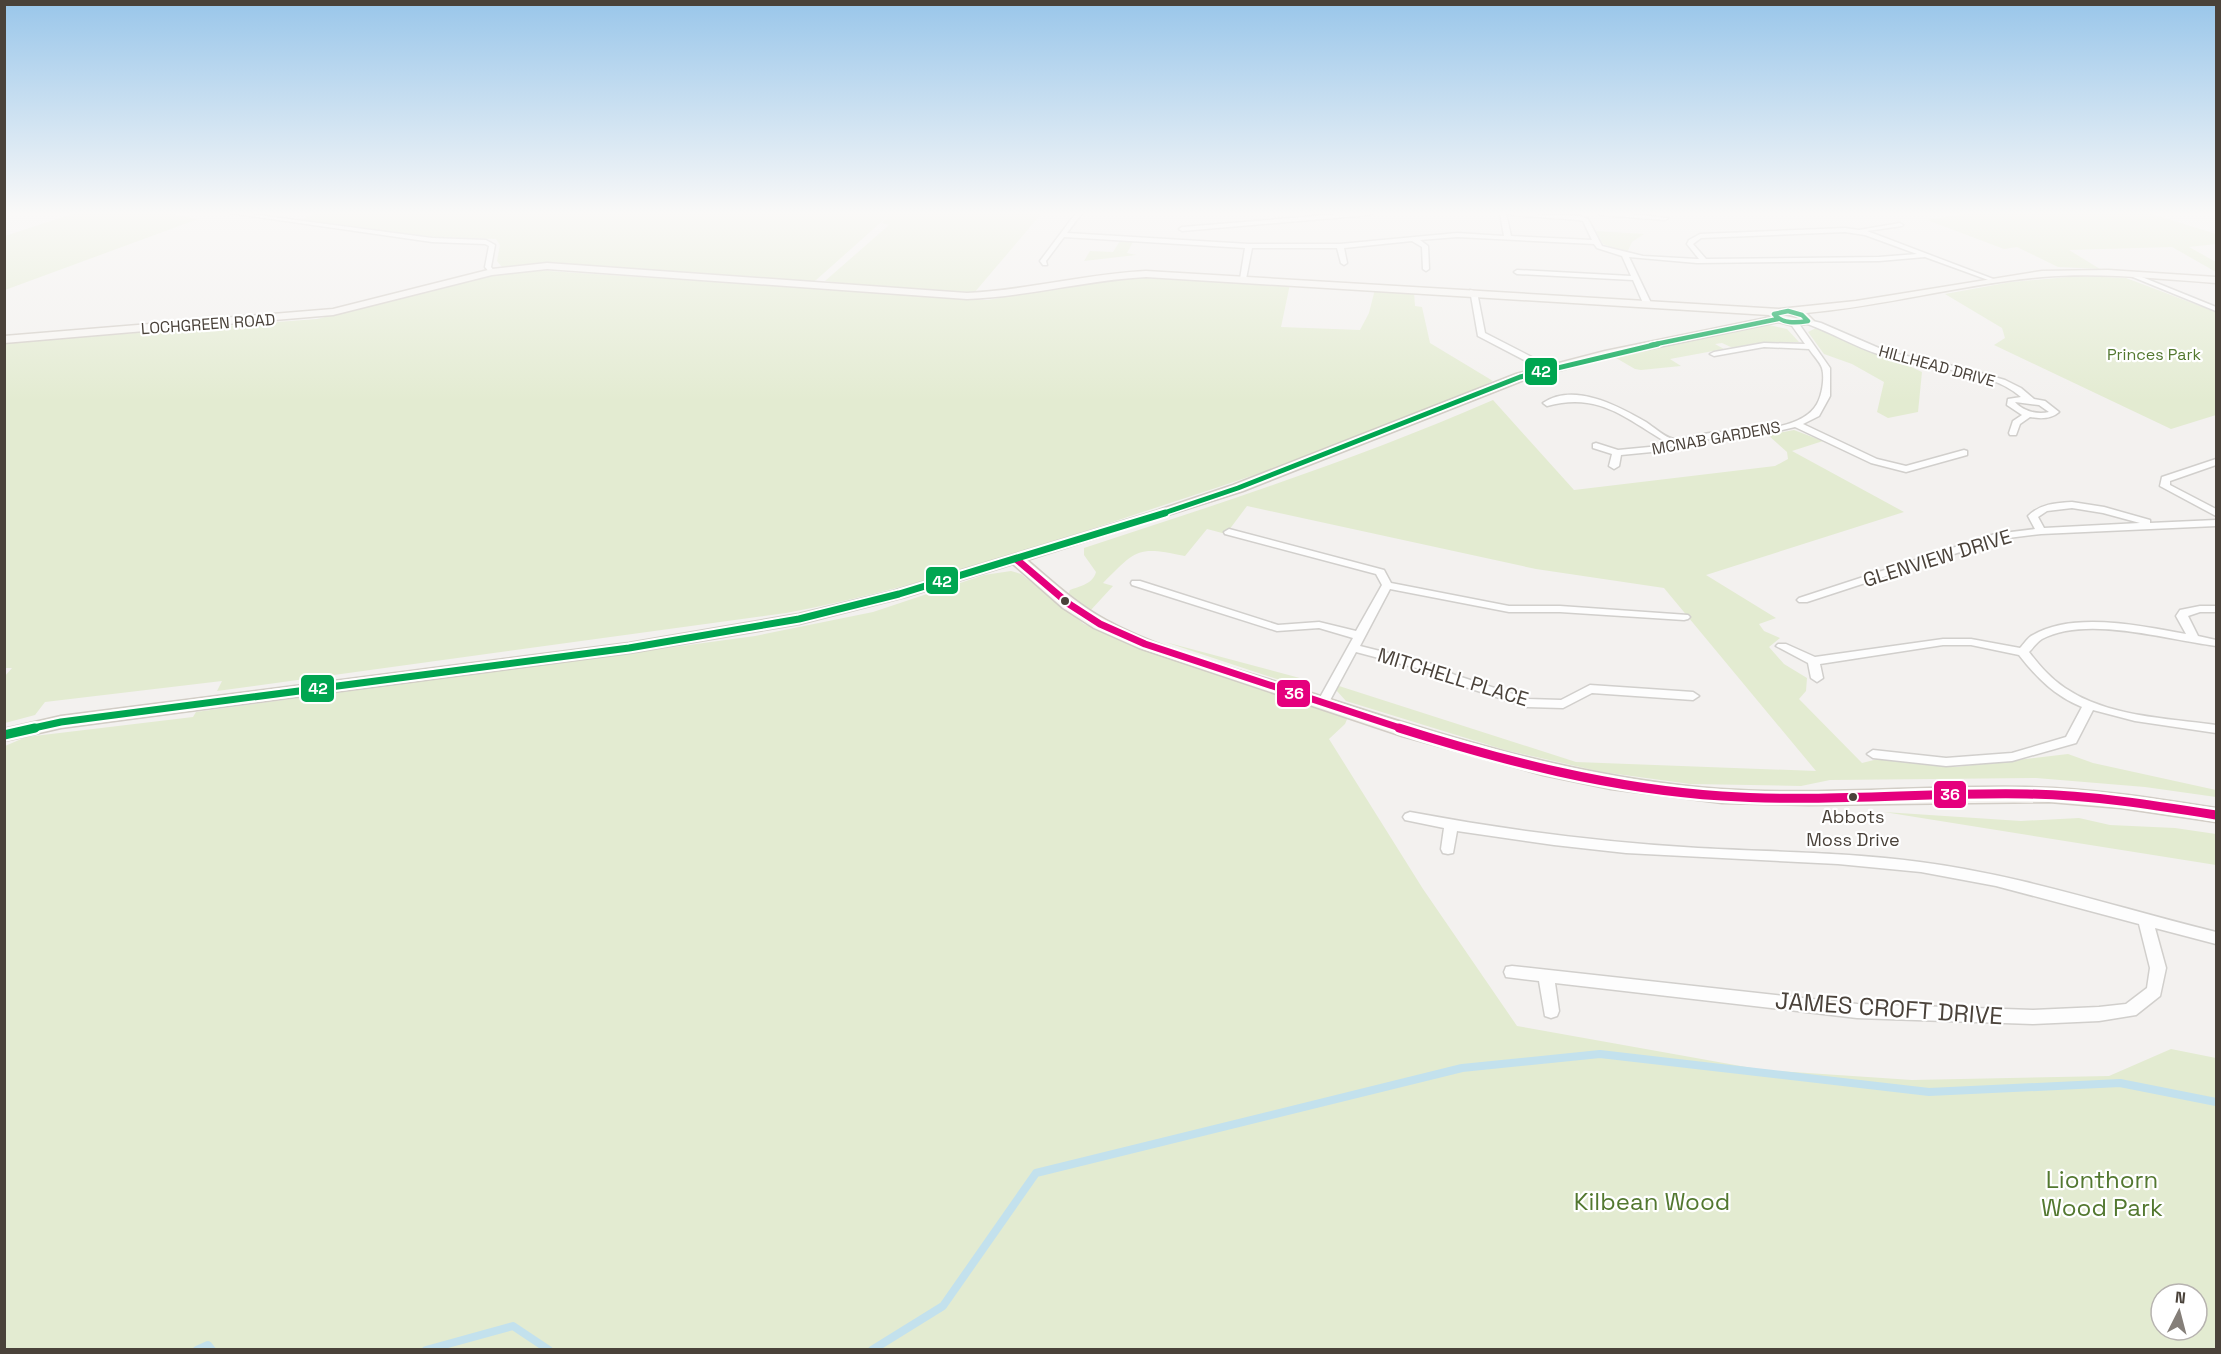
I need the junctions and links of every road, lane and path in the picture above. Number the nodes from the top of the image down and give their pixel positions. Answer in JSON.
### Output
{"nodes":[{"id":1,"x":475,"y":276,"type":"edge"},
{"id":2,"x":698,"y":276,"type":"edge"},
{"id":3,"x":1116,"y":276,"type":"edge"},
{"id":4,"x":1178,"y":276,"type":"edge"},
{"id":5,"x":1599,"y":276,"type":"edge"},
{"id":6,"x":1983,"y":276,"type":"edge"},
{"id":7,"x":2029,"y":276,"type":"edge"},
{"id":8,"x":2135,"y":276,"type":"edge"},
{"id":9,"x":2162,"y":276,"type":"edge"},
{"id":10,"x":1635,"y":278,"type":"joint"},
{"id":11,"x":1243,"y":279,"type":"joint"},
{"id":12,"x":1993,"y":280,"type":"junction"},
{"id":13,"x":2217,"y":280,"type":"edge"},
{"id":14,"x":1473,"y":292,"type":"junction"},
{"id":15,"x":1647,"y":303,"type":"junction"},
{"id":16,"x":1831,"y":309,"type":"junction"},
{"id":17,"x":2217,"y":309,"type":"edge"},
{"id":18,"x":1783,"y":316,"type":"junction"},
{"id":19,"x":1808,"y":319,"type":"junction"},
{"id":20,"x":4,"y":340,"type":"edge"},
{"id":21,"x":1720,"y":344,"type":"dead end"},
{"id":22,"x":1811,"y":346,"type":"junction"},
{"id":23,"x":1734,"y":351,"type":"junction"},
{"id":24,"x":1714,"y":354,"type":"dead end"},
{"id":25,"x":1548,"y":369,"type":"junction"},
{"id":26,"x":2030,"y":400,"type":"junction"},
{"id":27,"x":1547,"y":403,"type":"dead end"},
{"id":28,"x":2029,"y":414,"type":"junction"},
{"id":29,"x":1796,"y":424,"type":"junction"},
{"id":30,"x":2013,"y":433,"type":"dead end"},
{"id":31,"x":1672,"y":442,"type":"junction"},
{"id":32,"x":1596,"y":446,"type":"dead end"},
{"id":33,"x":1617,"y":453,"type":"junction"},
{"id":34,"x":1965,"y":453,"type":"dead end"},
{"id":35,"x":2217,"y":462,"type":"edge"},
{"id":36,"x":1614,"y":466,"type":"dead end"},
{"id":37,"x":2217,"y":513,"type":"edge"},
{"id":38,"x":2217,"y":523,"type":"edge"},
{"id":39,"x":2157,"y":525,"type":"junction"},
{"id":40,"x":2041,"y":531,"type":"junction"},
{"id":41,"x":1229,"y":532,"type":"dead end"},
{"id":42,"x":1016,"y":559,"type":"junction"},
{"id":43,"x":1136,"y":583,"type":"dead end"},
{"id":44,"x":1387,"y":585,"type":"junction"},
{"id":45,"x":1803,"y":600,"type":"dead end"},
{"id":46,"x":1611,"y":602,"type":"dead end"},
{"id":47,"x":2217,"y":609,"type":"edge"},
{"id":48,"x":1616,"y":614,"type":"junction"},
{"id":49,"x":1684,"y":617,"type":"dead end"},
{"id":50,"x":1360,"y":636,"type":"junction"},
{"id":51,"x":2194,"y":639,"type":"junction"},
{"id":52,"x":2217,"y":643,"type":"edge"},
{"id":53,"x":1782,"y":646,"type":"dead end"},
{"id":54,"x":1353,"y":648,"type":"junction"},
{"id":55,"x":2023,"y":652,"type":"junction"},
{"id":56,"x":1814,"y":661,"type":"junction"},
{"id":57,"x":1817,"y":678,"type":"dead end"},
{"id":58,"x":1693,"y":696,"type":"dead end"},
{"id":59,"x":1324,"y":701,"type":"junction"},
{"id":60,"x":2089,"y":706,"type":"junction"},
{"id":61,"x":2217,"y":729,"type":"edge"},
{"id":62,"x":4,"y":735,"type":"edge"},
{"id":63,"x":1873,"y":754,"type":"dead end"},
{"id":64,"x":2217,"y":815,"type":"edge"},
{"id":65,"x":1410,"y":817,"type":"dead end"},
{"id":66,"x":1451,"y":825,"type":"junction"},
{"id":67,"x":1448,"y":849,"type":"dead end"},
{"id":68,"x":2146,"y":921,"type":"junction"},
{"id":69,"x":2217,"y":938,"type":"edge"},
{"id":70,"x":1512,"y":972,"type":"dead end"},
{"id":71,"x":1546,"y":976,"type":"junction"},
{"id":72,"x":1551,"y":1011,"type":"dead end"}],
"edges":[{"from":1,"to":20,"type":"street","name":"LOCHGREEN ROAD"},
{"from":2,"to":3,"type":"street","name":"LOCHGREEN ROAD"},
{"from":4,"to":11,"type":"street","name":"LOCHGREEN ROAD"},
{"from":5,"to":10,"type":"street"},
{"from":6,"to":12,"type":"street"},
{"from":7,"to":12,"type":"street"},
{"from":8,"to":17,"type":"street"},
{"from":9,"to":13,"type":"street"},
{"from":10,"to":15,"type":"street"},
{"from":11,"to":14,"type":"street","name":"LOCHGREEN ROAD"},
{"from":12,"to":16,"type":"street"},
{"from":14,"to":15,"type":"street","name":"LOCHGREEN ROAD"},
{"from":14,"to":25,"type":"street"},
{"from":15,"to":18,"type":"street","name":"LOCHGREEN ROAD"},
{"from":16,"to":18,"type":"street"},
{"from":16,"to":19,"type":"street"},
{"from":18,"to":19,"type":"street"},
{"from":18,"to":22,"type":"street","name":"MCNAB GARDENS"},
{"from":18,"to":25,"type":"street"},
{"from":19,"to":26,"type":"street","name":"HILLHEAD DRIVE"},
{"from":21,"to":23,"type":"street"},
{"from":22,"to":23,"type":"street"},
{"from":22,"to":29,"type":"street","name":"MCNAB GARDENS"},
{"from":23,"to":24,"type":"street"},
{"from":25,"to":42,"type":"street"},
{"from":26,"to":28,"type":"street"},
{"from":26,"to":28,"type":"street","name":"HILLHEAD DRIVE"},
{"from":27,"to":31,"type":"street"},
{"from":28,"to":30,"type":"street"},
{"from":29,"to":31,"type":"street","name":"MCNAB GARDENS"},
{"from":29,"to":34,"type":"street"},
{"from":31,"to":33,"type":"street","name":"MCNAB GARDENS"},
{"from":32,"to":33,"type":"street","name":"MCNAB GARDENS"},
{"from":33,"to":36,"type":"street"},
{"from":35,"to":37,"type":"street"},
{"from":38,"to":39,"type":"street","name":"GLENVIEW DRIVE"},
{"from":39,"to":40,"type":"street","name":"GLENVIEW DRIVE"},
{"from":39,"to":40,"type":"street"},
{"from":40,"to":45,"type":"street","name":"GLENVIEW DRIVE"},
{"from":41,"to":44,"type":"street"},
{"from":42,"to":59,"type":"street"},
{"from":42,"to":62,"type":"street"},
{"from":43,"to":50,"type":"street"},
{"from":44,"to":48,"type":"street"},
{"from":44,"to":50,"type":"street"},
{"from":46,"to":48,"type":"street"},
{"from":47,"to":51,"type":"street"},
{"from":48,"to":49,"type":"street"},
{"from":50,"to":54,"type":"street"},
{"from":51,"to":52,"type":"street"},
{"from":51,"to":55,"type":"street"},
{"from":53,"to":56,"type":"street"},
{"from":54,"to":58,"type":"street","name":"MITCHELL PLACE"},
{"from":54,"to":59,"type":"street"},
{"from":55,"to":56,"type":"street"},
{"from":55,"to":60,"type":"street"},
{"from":56,"to":57,"type":"street"},
{"from":59,"to":64,"type":"street"},
{"from":60,"to":61,"type":"street"},
{"from":60,"to":63,"type":"street"},
{"from":65,"to":66,"type":"street"},
{"from":66,"to":67,"type":"street"},
{"from":66,"to":68,"type":"street"},
{"from":68,"to":69,"type":"street"},
{"from":68,"to":71,"type":"street","name":"JAMES CROFT DRIVE"},
{"from":70,"to":71,"type":"street","name":"JAMES CROFT DRIVE"},
{"from":71,"to":72,"type":"street"}]}
